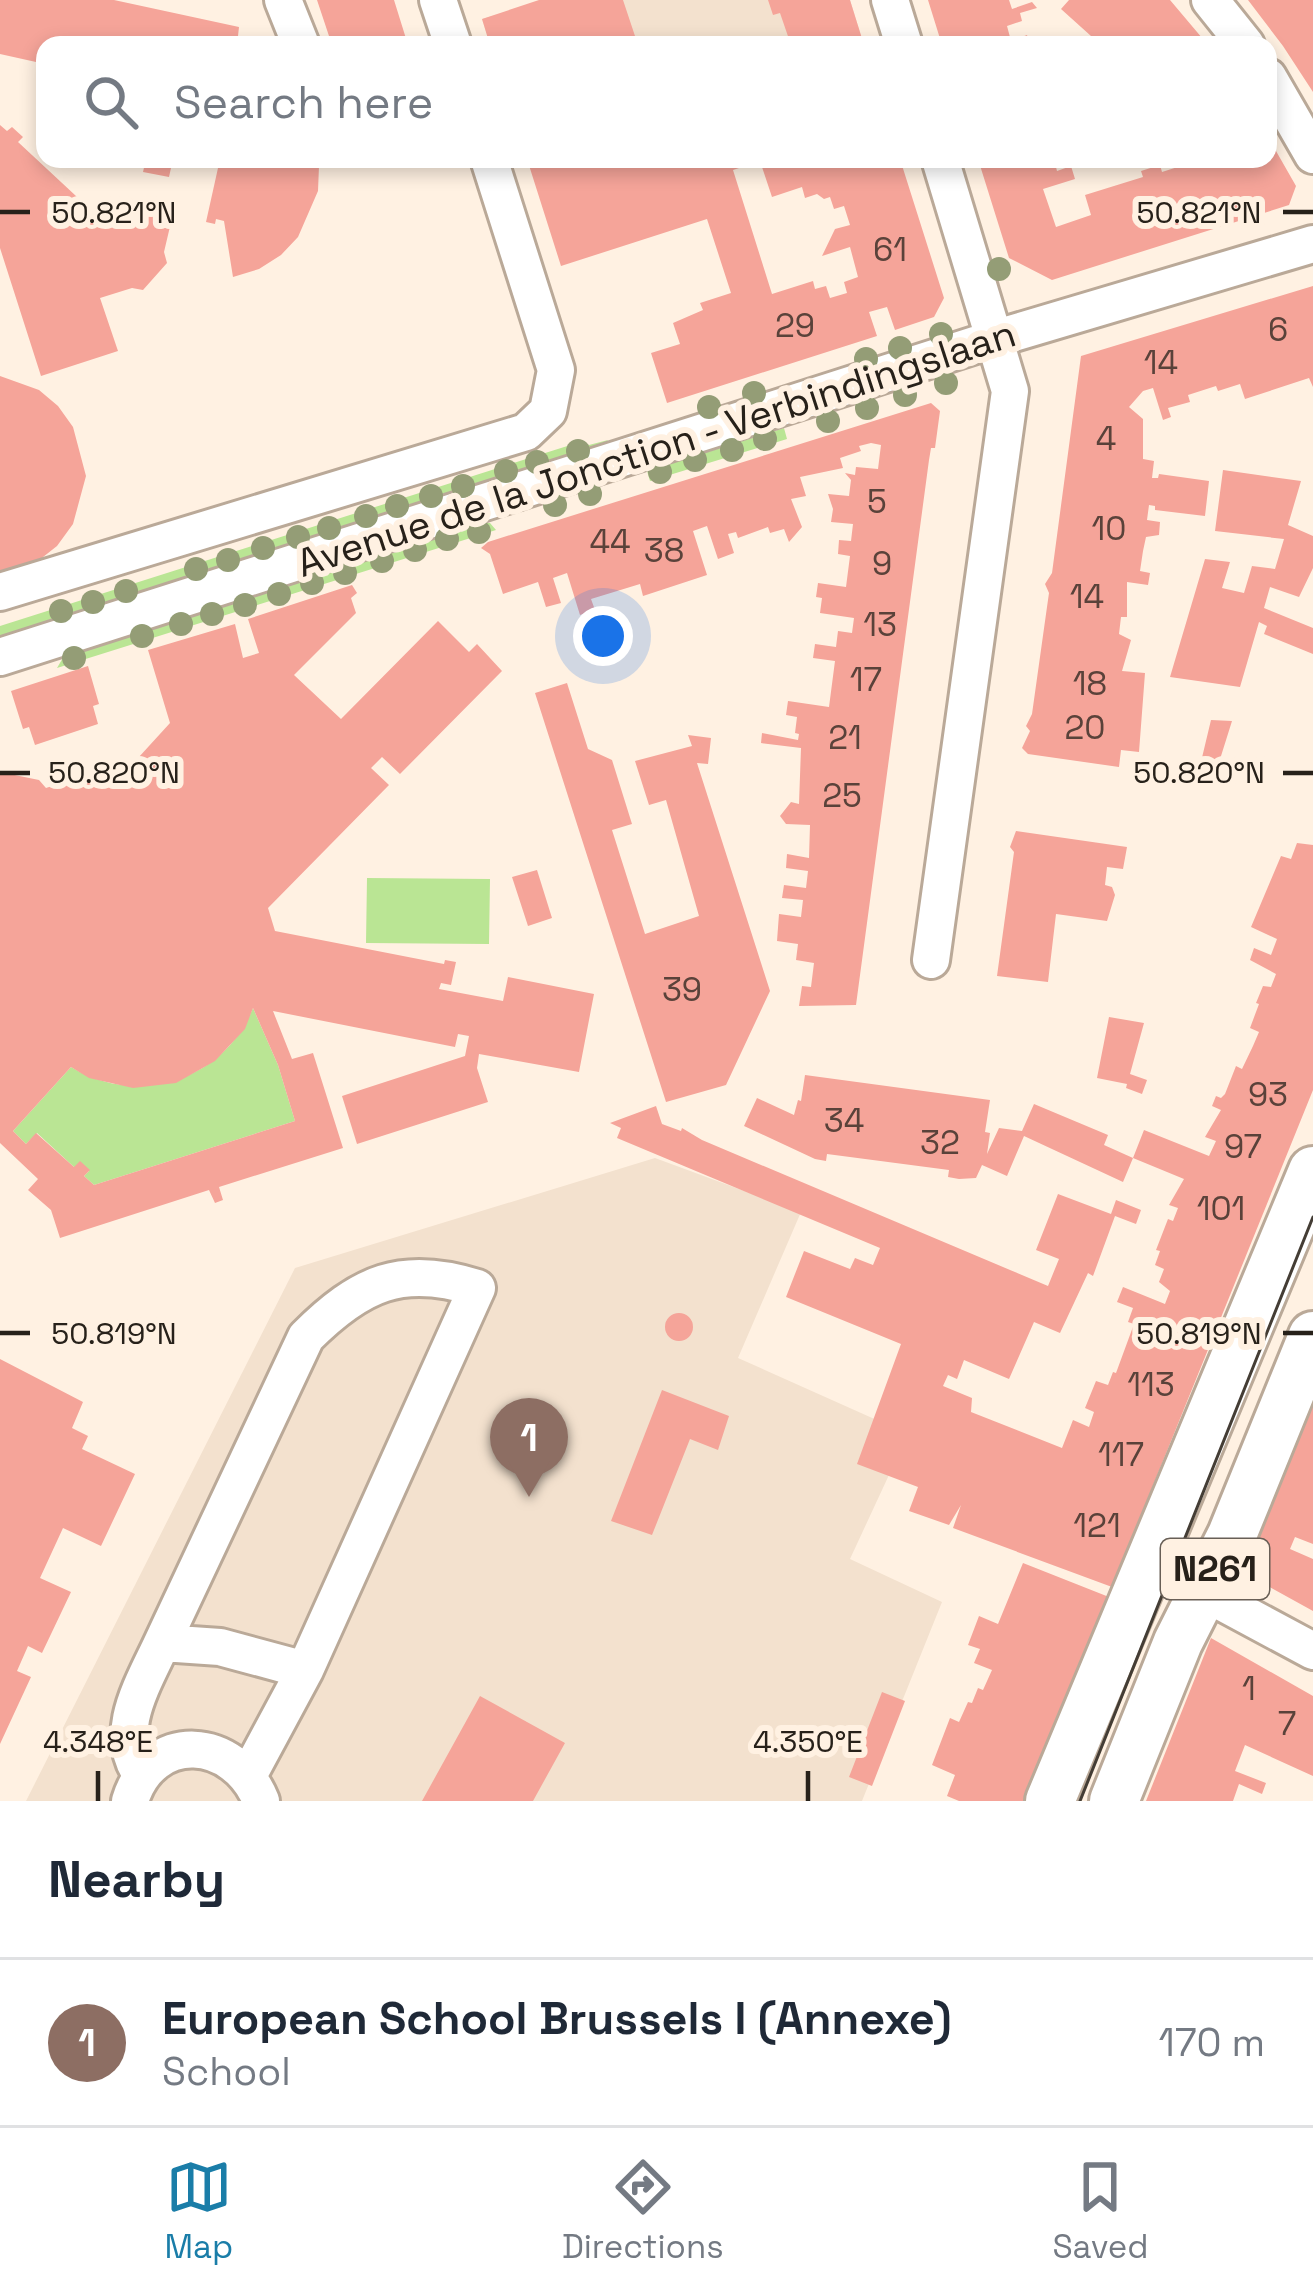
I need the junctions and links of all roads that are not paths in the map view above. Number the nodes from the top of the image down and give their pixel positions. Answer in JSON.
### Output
{"nodes":[{"id":1,"x":283,"y":0,"type":"edge"},
{"id":2,"x":438,"y":0,"type":"edge"},
{"id":3,"x":890,"y":0,"type":"edge"},
{"id":4,"x":1210,"y":0,"type":"edge"},
{"id":5,"x":297,"y":36,"type":"edge"},
{"id":6,"x":449,"y":36,"type":"edge"},
{"id":7,"x":901,"y":36,"type":"edge"},
{"id":8,"x":1239,"y":36,"type":"edge"},
{"id":9,"x":1277,"y":93,"type":"edge"},
{"id":10,"x":1313,"y":155,"type":"edge"},
{"id":11,"x":492,"y":168,"type":"edge"},
{"id":12,"x":943,"y":168,"type":"edge"},
{"id":13,"x":1313,"y":244,"type":"edge"},
{"id":14,"x":997,"y":338,"type":"junction"},
{"id":15,"x":0,"y":592,"type":"edge"},
{"id":16,"x":0,"y":657,"type":"edge"},
{"id":17,"x":931,"y":961,"type":"dead end"},
{"id":18,"x":1313,"y":1171,"type":"edge"},
{"id":19,"x":1313,"y":1336,"type":"edge"},
{"id":20,"x":1151,"y":1564,"type":"junction"},
{"id":21,"x":1205,"y":1591,"type":"junction"},
{"id":22,"x":162,"y":1643,"type":"junction"},
{"id":23,"x":1313,"y":1651,"type":"edge"},
{"id":24,"x":305,"y":1670,"type":"junction"},
{"id":25,"x":136,"y":1788,"type":"edge"},
{"id":26,"x":255,"y":1788,"type":"edge"},
{"id":27,"x":1050,"y":1801,"type":"edge"},
{"id":28,"x":1114,"y":1801,"type":"edge"}],
"edges":[{"from":1,"to":5,"type":"street"},
{"from":2,"to":6,"type":"street"},
{"from":3,"to":7,"type":"street"},
{"from":4,"to":8,"type":"street"},
{"from":9,"to":10,"type":"street"},
{"from":11,"to":15,"type":"street"},
{"from":12,"to":14,"type":"street"},
{"from":13,"to":14,"type":"street","name":"Avenue de la Jonction - Verbindingslaan"},
{"from":14,"to":16,"type":"street","name":"Avenue de la Jonction - Verbindingslaan"},
{"from":14,"to":17,"type":"street"},
{"from":18,"to":20,"type":"main road","number":"N261"},
{"from":19,"to":21,"type":"main road","number":"N261"},
{"from":20,"to":21,"type":"street"},
{"from":20,"to":27,"type":"main road","number":"N261"},
{"from":21,"to":23,"type":"street"},
{"from":21,"to":28,"type":"main road","number":"N261"},
{"from":22,"to":24,"type":"street"},
{"from":22,"to":24,"type":"street"},
{"from":22,"to":25,"type":"street"},
{"from":24,"to":26,"type":"street"},
{"from":25,"to":26,"type":"street"}]}
